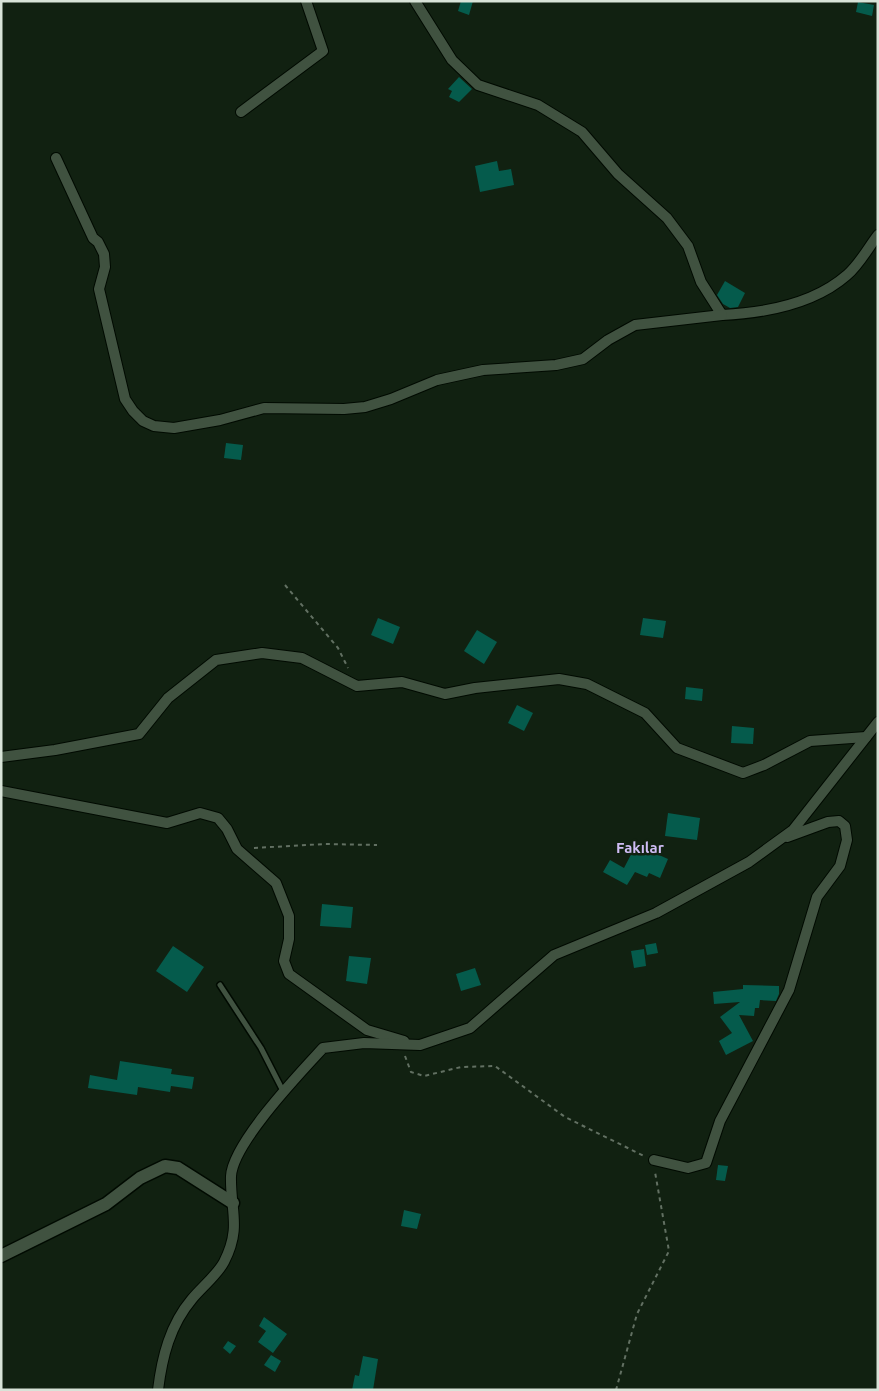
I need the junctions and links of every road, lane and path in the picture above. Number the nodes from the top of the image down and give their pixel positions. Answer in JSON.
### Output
{"nodes":[{"id":1,"x":306,"y":1,"type":"edge"},
{"id":2,"x":415,"y":1,"type":"edge"},
{"id":3,"x":242,"y":112,"type":"dead end"},
{"id":4,"x":56,"y":158,"type":"dead end"},
{"id":5,"x":878,"y":235,"type":"edge"},
{"id":6,"x":722,"y":314,"type":"junction"},
{"id":7,"x":285,"y":585,"type":"dead end"},
{"id":8,"x":357,"y":686,"type":"junction"},
{"id":9,"x":878,"y":722,"type":"edge"},
{"id":10,"x":866,"y":738,"type":"junction"},
{"id":11,"x":1,"y":757,"type":"edge"},
{"id":12,"x":1,"y":791,"type":"edge"},
{"id":13,"x":779,"y":840,"type":"junction"},
{"id":14,"x":377,"y":845,"type":"dead end"},
{"id":15,"x":237,"y":849,"type":"junction"},
{"id":16,"x":220,"y":985,"type":"dead end"},
{"id":17,"x":400,"y":1044,"type":"junction"},
{"id":18,"x":420,"y":1045,"type":"junction"},
{"id":19,"x":283,"y":1092,"type":"junction"},
{"id":20,"x":654,"y":1160,"type":"junction"},
{"id":21,"x":233,"y":1203,"type":"junction"},
{"id":22,"x":1,"y":1256,"type":"edge"},
{"id":23,"x":159,"y":1389,"type":"edge"},
{"id":24,"x":616,"y":1390,"type":"edge"}],
"edges":[{"from":1,"to":3,"type":"street"},
{"from":2,"to":6,"type":"street"},
{"from":4,"to":6,"type":"street"},
{"from":5,"to":6,"type":"street"},
{"from":7,"to":8,"type":"path"},
{"from":8,"to":10,"type":"street"},
{"from":8,"to":11,"type":"street"},
{"from":9,"to":10,"type":"street"},
{"from":10,"to":13,"type":"street"},
{"from":12,"to":15,"type":"street"},
{"from":13,"to":18,"type":"street"},
{"from":13,"to":20,"type":"street"},
{"from":14,"to":15,"type":"path"},
{"from":15,"to":18,"type":"street"},
{"from":16,"to":19,"type":"lane"},
{"from":17,"to":18,"type":"street"},
{"from":17,"to":19,"type":"street"},
{"from":17,"to":20,"type":"path"},
{"from":19,"to":21,"type":"street"},
{"from":20,"to":24,"type":"path"},
{"from":21,"to":22,"type":"street"},
{"from":21,"to":23,"type":"street"}]}
